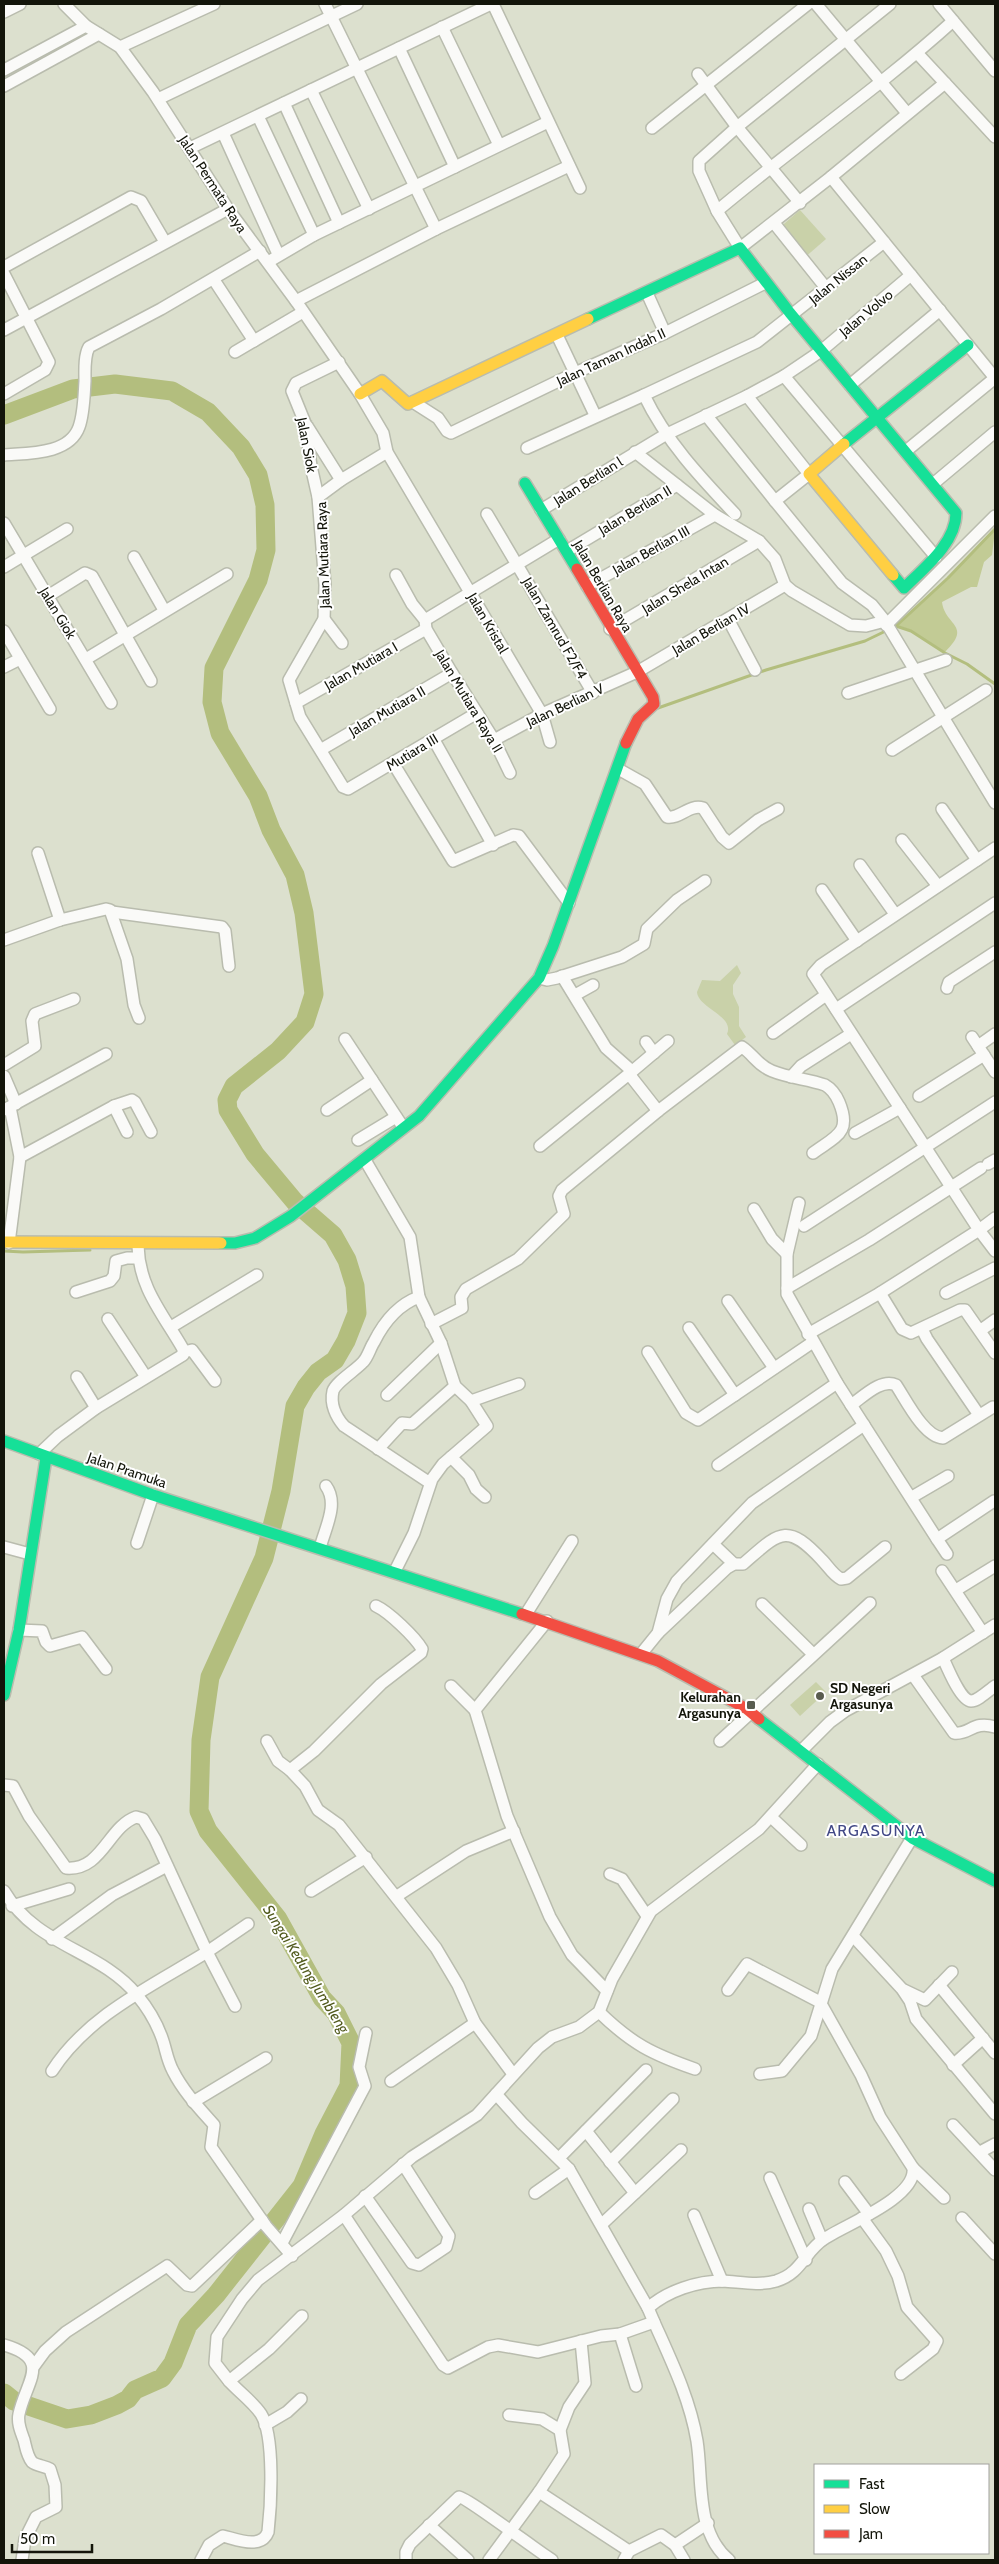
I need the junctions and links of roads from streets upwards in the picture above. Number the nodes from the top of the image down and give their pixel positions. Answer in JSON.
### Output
{"nodes":[{"id":1,"x":20,"y":4,"type":"edge"},
{"id":2,"x":214,"y":4,"type":"edge"},
{"id":3,"x":326,"y":4,"type":"edge"},
{"id":4,"x":357,"y":4,"type":"edge"},
{"id":5,"x":492,"y":4,"type":"edge"},
{"id":6,"x":808,"y":4,"type":"edge"},
{"id":7,"x":816,"y":4,"type":"edge"},
{"id":8,"x":890,"y":4,"type":"edge"},
{"id":9,"x":939,"y":4,"type":"edge"},
{"id":10,"x":70,"y":5,"type":"edge"},
{"id":11,"x":4,"y":12,"type":"edge"},
{"id":12,"x":331,"y":16,"type":"junction"},
{"id":13,"x":953,"y":22,"type":"junction"},
{"id":14,"x":86,"y":26,"type":"junction"},
{"id":15,"x":442,"y":27,"type":"junction"},
{"id":16,"x":99,"y":34,"type":"junction"},
{"id":17,"x":846,"y":38,"type":"junction"},
{"id":18,"x":120,"y":47,"type":"junction"},
{"id":19,"x":399,"y":48,"type":"junction"},
{"id":20,"x":918,"y":54,"type":"junction"},
{"id":21,"x":356,"y":69,"type":"junction"},
{"id":22,"x":4,"y":70,"type":"edge"},
{"id":23,"x":995,"y":72,"type":"edge"},
{"id":24,"x":698,"y":74,"type":"dead end"},
{"id":25,"x":882,"y":82,"type":"junction"},
{"id":26,"x":945,"y":83,"type":"junction"},
{"id":27,"x":706,"y":85,"type":"junction"},
{"id":28,"x":4,"y":86,"type":"edge"},
{"id":29,"x":312,"y":90,"type":"junction"},
{"id":30,"x":158,"y":100,"type":"junction"},
{"id":31,"x":284,"y":104,"type":"junction"},
{"id":32,"x":907,"y":113,"type":"junction"},
{"id":33,"x":258,"y":116,"type":"junction"},
{"id":34,"x":548,"y":122,"type":"junction"},
{"id":35,"x":737,"y":127,"type":"junction"},
{"id":36,"x":652,"y":128,"type":"dead end"},
{"id":37,"x":223,"y":133,"type":"junction"},
{"id":38,"x":995,"y":137,"type":"edge"},
{"id":39,"x":499,"y":145,"type":"junction"},
{"id":40,"x":190,"y":148,"type":"junction"},
{"id":41,"x":570,"y":166,"type":"junction"},
{"id":42,"x":454,"y":167,"type":"junction"},
{"id":43,"x":769,"y":167,"type":"junction"},
{"id":44,"x":831,"y":177,"type":"junction"},
{"id":45,"x":415,"y":186,"type":"junction"},
{"id":46,"x":580,"y":188,"type":"dead end"},
{"id":47,"x":800,"y":203,"type":"junction"},
{"id":48,"x":228,"y":209,"type":"junction"},
{"id":49,"x":369,"y":209,"type":"junction"},
{"id":50,"x":717,"y":211,"type":"junction"},
{"id":51,"x":339,"y":223,"type":"junction"},
{"id":52,"x":774,"y":223,"type":"junction"},
{"id":53,"x":436,"y":229,"type":"junction"},
{"id":54,"x":314,"y":235,"type":"junction"},
{"id":55,"x":165,"y":242,"type":"junction"},
{"id":56,"x":884,"y":242,"type":"junction"},
{"id":57,"x":740,"y":248,"type":"junction"},
{"id":58,"x":260,"y":252,"type":"junction"},
{"id":59,"x":278,"y":254,"type":"junction"},
{"id":60,"x":268,"y":262,"type":"junction"},
{"id":61,"x":4,"y":267,"type":"edge"},
{"id":62,"x":4,"y":274,"type":"edge"},
{"id":63,"x":911,"y":275,"type":"junction"},
{"id":64,"x":214,"y":280,"type":"junction"},
{"id":65,"x":765,"y":283,"type":"junction"},
{"id":66,"x":826,"y":288,"type":"junction"},
{"id":67,"x":647,"y":293,"type":"junction"},
{"id":68,"x":296,"y":300,"type":"junction"},
{"id":69,"x":940,"y":310,"type":"junction"},
{"id":70,"x":303,"y":312,"type":"junction"},
{"id":71,"x":792,"y":316,"type":"junction"},
{"id":72,"x":26,"y":317,"type":"junction"},
{"id":73,"x":4,"y":330,"type":"edge"},
{"id":74,"x":665,"y":332,"type":"junction"},
{"id":75,"x":558,"y":335,"type":"junction"},
{"id":76,"x":254,"y":341,"type":"junction"},
{"id":77,"x":968,"y":345,"type":"junction"},
{"id":78,"x":821,"y":351,"type":"junction"},
{"id":79,"x":235,"y":352,"type":"dead end"},
{"id":80,"x":338,"y":362,"type":"junction"},
{"id":81,"x":575,"y":373,"type":"junction"},
{"id":82,"x":784,"y":376,"type":"junction"},
{"id":83,"x":995,"y":378,"type":"edge"},
{"id":84,"x":850,"y":385,"type":"junction"},
{"id":85,"x":4,"y":394,"type":"edge"},
{"id":86,"x":360,"y":394,"type":"junction"},
{"id":87,"x":644,"y":395,"type":"junction"},
{"id":88,"x":747,"y":396,"type":"junction"},
{"id":89,"x":413,"y":402,"type":"junction"},
{"id":90,"x":595,"y":415,"type":"junction"},
{"id":91,"x":706,"y":415,"type":"junction"},
{"id":92,"x":878,"y":418,"type":"junction"},
{"id":93,"x":305,"y":423,"type":"junction"},
{"id":94,"x":995,"y":432,"type":"edge"},
{"id":95,"x":665,"y":435,"type":"junction"},
{"id":96,"x":843,"y":446,"type":"junction"},
{"id":97,"x":527,"y":448,"type":"dead end"},
{"id":98,"x":906,"y":451,"type":"junction"},
{"id":99,"x":387,"y":452,"type":"junction"},
{"id":100,"x":635,"y":452,"type":"junction"},
{"id":101,"x":4,"y":455,"type":"edge"},
{"id":102,"x":809,"y":474,"type":"junction"},
{"id":103,"x":341,"y":480,"type":"junction"},
{"id":104,"x":525,"y":484,"type":"dead end"},
{"id":105,"x":933,"y":484,"type":"junction"},
{"id":106,"x":677,"y":485,"type":"junction"},
{"id":107,"x":318,"y":497,"type":"junction"},
{"id":108,"x":775,"y":501,"type":"junction"},
{"id":109,"x":541,"y":510,"type":"junction"},
{"id":110,"x":487,"y":514,"type":"dead end"},
{"id":111,"x":716,"y":514,"type":"junction"},
{"id":112,"x":735,"y":514,"type":"dead end"},
{"id":113,"x":995,"y":516,"type":"edge"},
{"id":114,"x":4,"y":523,"type":"edge"},
{"id":115,"x":67,"y":529,"type":"dead end"},
{"id":116,"x":559,"y":539,"type":"junction"},
{"id":117,"x":759,"y":542,"type":"junction"},
{"id":118,"x":566,"y":551,"type":"junction"},
{"id":119,"x":23,"y":556,"type":"junction"},
{"id":120,"x":134,"y":557,"type":"dead end"},
{"id":121,"x":936,"y":557,"type":"junction"},
{"id":122,"x":517,"y":564,"type":"junction"},
{"id":123,"x":4,"y":567,"type":"edge"},
{"id":124,"x":227,"y":574,"type":"dead end"},
{"id":125,"x":396,"y":575,"type":"dead end"},
{"id":126,"x":785,"y":585,"type":"junction"},
{"id":127,"x":587,"y":586,"type":"junction"},
{"id":128,"x":904,"y":588,"type":"junction"},
{"id":129,"x":470,"y":592,"type":"junction"},
{"id":130,"x":48,"y":596,"type":"junction"},
{"id":131,"x":913,"y":597,"type":"junction"},
{"id":132,"x":164,"y":610,"type":"junction"},
{"id":133,"x":324,"y":619,"type":"junction"},
{"id":134,"x":728,"y":619,"type":"junction"},
{"id":135,"x":426,"y":624,"type":"junction"},
{"id":136,"x":887,"y":626,"type":"junction"},
{"id":137,"x":610,"y":630,"type":"junction"},
{"id":138,"x":4,"y":631,"type":"edge"},
{"id":139,"x":124,"y":635,"type":"junction"},
{"id":140,"x":342,"y":643,"type":"dead end"},
{"id":141,"x":20,"y":659,"type":"junction"},
{"id":142,"x":86,"y":659,"type":"junction"},
{"id":143,"x":946,"y":660,"type":"dead end"},
{"id":144,"x":4,"y":667,"type":"edge"},
{"id":145,"x":755,"y":670,"type":"dead end"},
{"id":146,"x":637,"y":672,"type":"junction"},
{"id":147,"x":914,"y":672,"type":"junction"},
{"id":148,"x":452,"y":673,"type":"junction"},
{"id":149,"x":151,"y":681,"type":"dead end"},
{"id":150,"x":986,"y":690,"type":"dead end"},
{"id":151,"x":593,"y":693,"type":"junction"},
{"id":152,"x":848,"y":693,"type":"dead end"},
{"id":153,"x":111,"y":703,"type":"dead end"},
{"id":154,"x":296,"y":703,"type":"junction"},
{"id":155,"x":50,"y":709,"type":"dead end"},
{"id":156,"x":477,"y":713,"type":"junction"},
{"id":157,"x":542,"y":714,"type":"junction"},
{"id":158,"x":944,"y":718,"type":"junction"},
{"id":159,"x":434,"y":740,"type":"junction"},
{"id":160,"x":494,"y":740,"type":"junction"},
{"id":161,"x":550,"y":742,"type":"dead end"},
{"id":162,"x":322,"y":749,"type":"junction"},
{"id":163,"x":892,"y":750,"type":"dead end"},
{"id":164,"x":393,"y":763,"type":"junction"},
{"id":165,"x":621,"y":771,"type":"junction"},
{"id":166,"x":510,"y":773,"type":"dead end"},
{"id":167,"x":346,"y":789,"type":"joint"},
{"id":168,"x":995,"y":803,"type":"edge"},
{"id":169,"x":778,"y":809,"type":"dead end"},
{"id":170,"x":942,"y":809,"type":"dead end"},
{"id":171,"x":902,"y":840,"type":"dead end"},
{"id":172,"x":493,"y":845,"type":"junction"},
{"id":173,"x":995,"y":848,"type":"edge"},
{"id":174,"x":38,"y":853,"type":"dead end"},
{"id":175,"x":977,"y":860,"type":"junction"},
{"id":176,"x":860,"y":865,"type":"dead end"},
{"id":177,"x":704,"y":881,"type":"dead end"},
{"id":178,"x":938,"y":886,"type":"junction"},
{"id":179,"x":822,"y":890,"type":"dead end"},
{"id":180,"x":569,"y":903,"type":"junction"},
{"id":181,"x":995,"y":903,"type":"edge"},
{"id":182,"x":112,"y":912,"type":"junction"},
{"id":183,"x":895,"y":914,"type":"junction"},
{"id":184,"x":60,"y":920,"type":"junction"},
{"id":185,"x":4,"y":940,"type":"edge"},
{"id":186,"x":857,"y":940,"type":"junction"},
{"id":187,"x":995,"y":952,"type":"edge"},
{"id":188,"x":229,"y":966,"type":"dead end"},
{"id":189,"x":562,"y":976,"type":"junction"},
{"id":190,"x":539,"y":978,"type":"junction"},
{"id":191,"x":593,"y":985,"type":"dead end"},
{"id":192,"x":947,"y":988,"type":"dead end"},
{"id":193,"x":576,"y":995,"type":"junction"},
{"id":194,"x":826,"y":995,"type":"junction"},
{"id":195,"x":74,"y":999,"type":"dead end"},
{"id":196,"x":836,"y":1009,"type":"junction"},
{"id":197,"x":139,"y":1018,"type":"dead end"},
{"id":198,"x":773,"y":1032,"type":"dead end"},
{"id":199,"x":851,"y":1034,"type":"junction"},
{"id":200,"x":995,"y":1034,"type":"edge"},
{"id":201,"x":345,"y":1039,"type":"dead end"},
{"id":202,"x":668,"y":1041,"type":"dead end"},
{"id":203,"x":646,"y":1042,"type":"dead end"},
{"id":204,"x":978,"y":1046,"type":"junction"},
{"id":205,"x":654,"y":1053,"type":"junction"},
{"id":206,"x":106,"y":1054,"type":"dead end"},
{"id":207,"x":4,"y":1066,"type":"edge"},
{"id":208,"x":630,"y":1072,"type":"junction"},
{"id":209,"x":995,"y":1072,"type":"edge"},
{"id":210,"x":4,"y":1076,"type":"edge"},
{"id":211,"x":791,"y":1077,"type":"junction"},
{"id":212,"x":372,"y":1080,"type":"junction"},
{"id":213,"x":919,"y":1096,"type":"dead end"},
{"id":214,"x":995,"y":1102,"type":"edge"},
{"id":215,"x":114,"y":1106,"type":"junction"},
{"id":216,"x":10,"y":1107,"type":"edge"},
{"id":217,"x":900,"y":1108,"type":"junction"},
{"id":218,"x":326,"y":1110,"type":"dead end"},
{"id":219,"x":658,"y":1111,"type":"junction"},
{"id":220,"x":399,"y":1122,"type":"junction"},
{"id":221,"x":127,"y":1132,"type":"dead end"},
{"id":222,"x":151,"y":1132,"type":"dead end"},
{"id":223,"x":855,"y":1133,"type":"dead end"},
{"id":224,"x":358,"y":1140,"type":"dead end"},
{"id":225,"x":540,"y":1146,"type":"dead end"},
{"id":226,"x":925,"y":1147,"type":"junction"},
{"id":227,"x":813,"y":1153,"type":"dead end"},
{"id":228,"x":20,"y":1157,"type":"junction"},
{"id":229,"x":366,"y":1161,"type":"junction"},
{"id":230,"x":988,"y":1164,"type":"edge"},
{"id":231,"x":952,"y":1186,"type":"junction"},
{"id":232,"x":799,"y":1203,"type":"dead end"},
{"id":233,"x":754,"y":1209,"type":"dead end"},
{"id":234,"x":995,"y":1218,"type":"edge"},
{"id":235,"x":804,"y":1226,"type":"dead end"},
{"id":236,"x":979,"y":1230,"type":"junction"},
{"id":237,"x":7,"y":1242,"type":"edge"},
{"id":238,"x":138,"y":1250,"type":"junction"},
{"id":239,"x":995,"y":1251,"type":"edge"},
{"id":240,"x":787,"y":1254,"type":"junction"},
{"id":241,"x":995,"y":1268,"type":"edge"},
{"id":242,"x":256,"y":1274,"type":"dead end"},
{"id":243,"x":786,"y":1288,"type":"junction"},
{"id":244,"x":76,"y":1292,"type":"dead end"},
{"id":245,"x":880,"y":1293,"type":"junction"},
{"id":246,"x":946,"y":1293,"type":"dead end"},
{"id":247,"x":419,"y":1297,"type":"junction"},
{"id":248,"x":728,"y":1300,"type":"dead end"},
{"id":249,"x":108,"y":1319,"type":"dead end"},
{"id":250,"x":995,"y":1320,"type":"edge"},
{"id":251,"x":431,"y":1324,"type":"junction"},
{"id":252,"x":170,"y":1327,"type":"junction"},
{"id":253,"x":689,"y":1328,"type":"dead end"},
{"id":254,"x":922,"y":1329,"type":"junction"},
{"id":255,"x":981,"y":1330,"type":"junction"},
{"id":256,"x":811,"y":1338,"type":"junction"},
{"id":257,"x":441,"y":1343,"type":"junction"},
{"id":258,"x":184,"y":1352,"type":"junction"},
{"id":259,"x":648,"y":1352,"type":"dead end"},
{"id":260,"x":995,"y":1353,"type":"edge"},
{"id":261,"x":774,"y":1368,"type":"junction"},
{"id":262,"x":77,"y":1377,"type":"dead end"},
{"id":263,"x":146,"y":1377,"type":"junction"},
{"id":264,"x":215,"y":1381,"type":"dead end"},
{"id":265,"x":838,"y":1383,"type":"junction"},
{"id":266,"x":519,"y":1384,"type":"dead end"},
{"id":267,"x":455,"y":1386,"type":"junction"},
{"id":268,"x":387,"y":1395,"type":"dead end"},
{"id":269,"x":735,"y":1395,"type":"junction"},
{"id":270,"x":471,"y":1401,"type":"junction"},
{"id":271,"x":851,"y":1405,"type":"junction"},
{"id":272,"x":993,"y":1406,"type":"dead end"},
{"id":273,"x":96,"y":1408,"type":"junction"},
{"id":274,"x":979,"y":1415,"type":"junction"},
{"id":275,"x":864,"y":1425,"type":"junction"},
{"id":276,"x":4,"y":1441,"type":"edge"},
{"id":277,"x":378,"y":1448,"type":"junction"},
{"id":278,"x":42,"y":1456,"type":"junction"},
{"id":279,"x":451,"y":1457,"type":"junction"},
{"id":280,"x":718,"y":1466,"type":"dead end"},
{"id":281,"x":948,"y":1476,"type":"dead end"},
{"id":282,"x":430,"y":1482,"type":"junction"},
{"id":283,"x":326,"y":1486,"type":"dead end"},
{"id":284,"x":153,"y":1495,"type":"junction"},
{"id":285,"x":485,"y":1497,"type":"dead end"},
{"id":286,"x":912,"y":1497,"type":"junction"},
{"id":287,"x":994,"y":1501,"type":"dead end"},
{"id":288,"x":937,"y":1539,"type":"junction"},
{"id":289,"x":572,"y":1541,"type":"dead end"},
{"id":290,"x":137,"y":1543,"type":"dead end"},
{"id":291,"x":713,"y":1544,"type":"junction"},
{"id":292,"x":4,"y":1547,"type":"edge"},
{"id":293,"x":885,"y":1547,"type":"dead end"},
{"id":294,"x":320,"y":1548,"type":"junction"},
{"id":295,"x":30,"y":1554,"type":"junction"},
{"id":296,"x":947,"y":1554,"type":"dead end"},
{"id":297,"x":734,"y":1564,"type":"junction"},
{"id":298,"x":995,"y":1566,"type":"edge"},
{"id":299,"x":396,"y":1571,"type":"junction"},
{"id":300,"x":942,"y":1571,"type":"dead end"},
{"id":301,"x":956,"y":1590,"type":"junction"},
{"id":302,"x":870,"y":1603,"type":"dead end"},
{"id":303,"x":762,"y":1604,"type":"dead end"},
{"id":304,"x":376,"y":1606,"type":"dead end"},
{"id":305,"x":526,"y":1614,"type":"junction"},
{"id":306,"x":547,"y":1621,"type":"junction"},
{"id":307,"x":995,"y":1625,"type":"edge"},
{"id":308,"x":19,"y":1630,"type":"junction"},
{"id":309,"x":658,"y":1633,"type":"junction"},
{"id":310,"x":983,"y":1634,"type":"junction"},
{"id":311,"x":10,"y":1648,"type":"edge"},
{"id":312,"x":641,"y":1654,"type":"junction"},
{"id":313,"x":813,"y":1654,"type":"junction"},
{"id":314,"x":943,"y":1658,"type":"junction"},
{"id":315,"x":106,"y":1669,"type":"dead end"},
{"id":316,"x":912,"y":1675,"type":"junction"},
{"id":317,"x":451,"y":1686,"type":"dead end"},
{"id":318,"x":995,"y":1686,"type":"edge"},
{"id":319,"x":4,"y":1695,"type":"edge"},
{"id":320,"x":475,"y":1710,"type":"junction"},
{"id":321,"x":751,"y":1712,"type":"junction"},
{"id":322,"x":995,"y":1727,"type":"edge"},
{"id":323,"x":267,"y":1741,"type":"dead end"},
{"id":324,"x":720,"y":1742,"type":"dead end"},
{"id":325,"x":801,"y":1751,"type":"junction"},
{"id":326,"x":818,"y":1764,"type":"junction"},
{"id":327,"x":290,"y":1770,"type":"junction"},
{"id":328,"x":4,"y":1785,"type":"edge"},
{"id":329,"x":771,"y":1817,"type":"junction"},
{"id":330,"x":514,"y":1831,"type":"junction"},
{"id":331,"x":912,"y":1838,"type":"junction"},
{"id":332,"x":801,"y":1845,"type":"dead end"},
{"id":333,"x":366,"y":1857,"type":"junction"},
{"id":334,"x":167,"y":1866,"type":"junction"},
{"id":335,"x":610,"y":1874,"type":"dead end"},
{"id":336,"x":995,"y":1881,"type":"edge"},
{"id":337,"x":69,"y":1889,"type":"dead end"},
{"id":338,"x":4,"y":1891,"type":"edge"},
{"id":339,"x":311,"y":1891,"type":"dead end"},
{"id":340,"x":397,"y":1896,"type":"junction"},
{"id":341,"x":12,"y":1906,"type":"junction"},
{"id":342,"x":647,"y":1916,"type":"junction"},
{"id":343,"x":248,"y":1924,"type":"dead end"},
{"id":344,"x":853,"y":1936,"type":"junction"},
{"id":345,"x":52,"y":1939,"type":"junction"},
{"id":346,"x":207,"y":1952,"type":"junction"},
{"id":347,"x":952,"y":1972,"type":"dead end"},
{"id":348,"x":939,"y":1985,"type":"junction"},
{"id":349,"x":902,"y":1989,"type":"junction"},
{"id":350,"x":728,"y":1990,"type":"dead end"},
{"id":351,"x":606,"y":1991,"type":"junction"},
{"id":352,"x":137,"y":1994,"type":"junction"},
{"id":353,"x":820,"y":2002,"type":"junction"},
{"id":354,"x":235,"y":2006,"type":"dead end"},
{"id":355,"x":599,"y":2012,"type":"junction"},
{"id":356,"x":476,"y":2023,"type":"junction"},
{"id":357,"x":366,"y":2033,"type":"dead end"},
{"id":358,"x":983,"y":2038,"type":"junction"},
{"id":359,"x":995,"y":2053,"type":"edge"},
{"id":360,"x":266,"y":2058,"type":"dead end"},
{"id":361,"x":953,"y":2066,"type":"junction"},
{"id":362,"x":695,"y":2069,"type":"dead end"},
{"id":363,"x":646,"y":2070,"type":"dead end"},
{"id":364,"x":52,"y":2071,"type":"dead end"},
{"id":365,"x":513,"y":2074,"type":"junction"},
{"id":366,"x":760,"y":2074,"type":"dead end"},
{"id":367,"x":391,"y":2081,"type":"dead end"},
{"id":368,"x":496,"y":2094,"type":"junction"},
{"id":369,"x":673,"y":2099,"type":"dead end"},
{"id":370,"x":193,"y":2102,"type":"junction"},
{"id":371,"x":995,"y":2114,"type":"edge"},
{"id":372,"x":953,"y":2125,"type":"dead end"},
{"id":373,"x":586,"y":2131,"type":"junction"},
{"id":374,"x":995,"y":2144,"type":"edge"},
{"id":375,"x":681,"y":2150,"type":"dead end"},
{"id":376,"x":980,"y":2152,"type":"junction"},
{"id":377,"x":559,"y":2158,"type":"junction"},
{"id":378,"x":610,"y":2162,"type":"junction"},
{"id":379,"x":403,"y":2164,"type":"junction"},
{"id":380,"x":913,"y":2168,"type":"junction"},
{"id":381,"x":569,"y":2169,"type":"junction"},
{"id":382,"x":995,"y":2170,"type":"edge"},
{"id":383,"x":770,"y":2178,"type":"dead end"},
{"id":384,"x":845,"y":2182,"type":"dead end"},
{"id":385,"x":534,"y":2193,"type":"dead end"},
{"id":386,"x":635,"y":2193,"type":"junction"},
{"id":387,"x":365,"y":2196,"type":"junction"},
{"id":388,"x":944,"y":2198,"type":"dead end"},
{"id":389,"x":809,"y":2209,"type":"dead end"},
{"id":390,"x":344,"y":2215,"type":"junction"},
{"id":391,"x":694,"y":2215,"type":"dead end"},
{"id":392,"x":866,"y":2216,"type":"junction"},
{"id":393,"x":962,"y":2218,"type":"dead end"},
{"id":394,"x":264,"y":2223,"type":"junction"},
{"id":395,"x":602,"y":2224,"type":"junction"},
{"id":396,"x":822,"y":2240,"type":"junction"},
{"id":397,"x":280,"y":2242,"type":"junction"},
{"id":398,"x":994,"y":2250,"type":"edge"},
{"id":399,"x":292,"y":2256,"type":"junction"},
{"id":400,"x":806,"y":2260,"type":"junction"},
{"id":401,"x":722,"y":2281,"type":"junction"},
{"id":402,"x":648,"y":2308,"type":"junction"},
{"id":403,"x":302,"y":2316,"type":"dead end"},
{"id":404,"x":654,"y":2322,"type":"junction"},
{"id":405,"x":620,"y":2334,"type":"junction"},
{"id":406,"x":581,"y":2341,"type":"junction"},
{"id":407,"x":4,"y":2345,"type":"edge"},
{"id":408,"x":34,"y":2366,"type":"junction"},
{"id":409,"x":901,"y":2374,"type":"dead end"},
{"id":410,"x":229,"y":2381,"type":"junction"},
{"id":411,"x":636,"y":2386,"type":"dead end"},
{"id":412,"x":301,"y":2398,"type":"dead end"},
{"id":413,"x":509,"y":2415,"type":"dead end"},
{"id":414,"x":265,"y":2425,"type":"junction"},
{"id":415,"x":560,"y":2430,"type":"junction"},
{"id":416,"x":539,"y":2492,"type":"junction"},
{"id":417,"x":708,"y":2523,"type":"junction"},
{"id":418,"x":429,"y":2525,"type":"junction"},
{"id":419,"x":510,"y":2533,"type":"junction"},
{"id":420,"x":675,"y":2545,"type":"junction"},
{"id":421,"x":626,"y":2556,"type":"edge"},
{"id":422,"x":723,"y":2559,"type":"edge"},
{"id":423,"x":22,"y":2560,"type":"edge"},
{"id":424,"x":201,"y":2560,"type":"edge"},
{"id":425,"x":406,"y":2560,"type":"edge"},
{"id":426,"x":468,"y":2560,"type":"edge"},
{"id":427,"x":489,"y":2560,"type":"edge"},
{"id":428,"x":552,"y":2560,"type":"edge"},
{"id":429,"x":684,"y":2560,"type":"edge"}],
"edges":[{"from":1,"to":11,"type":"street"},
{"from":2,"to":18,"type":"street"},
{"from":3,"to":12,"type":"street"},
{"from":4,"to":12,"type":"street"},
{"from":5,"to":15,"type":"street"},
{"from":5,"to":34,"type":"street"},
{"from":6,"to":27,"type":"street"},
{"from":7,"to":17,"type":"street"},
{"from":8,"to":17,"type":"street"},
{"from":9,"to":13,"type":"street"},
{"from":10,"to":14,"type":"street"},
{"from":12,"to":21,"type":"street"},
{"from":12,"to":30,"type":"street"},
{"from":13,"to":20,"type":"street"},
{"from":13,"to":23,"type":"street"},
{"from":14,"to":16,"type":"street"},
{"from":14,"to":22,"type":"street"},
{"from":15,"to":19,"type":"street"},
{"from":15,"to":39,"type":"street"},
{"from":16,"to":18,"type":"street"},
{"from":16,"to":28,"type":"street"},
{"from":17,"to":25,"type":"street"},
{"from":17,"to":35,"type":"street"},
{"from":18,"to":30,"type":"street","name":"Jalan Permata Raya"},
{"from":19,"to":21,"type":"street"},
{"from":19,"to":42,"type":"street"},
{"from":20,"to":25,"type":"street"},
{"from":20,"to":26,"type":"street"},
{"from":21,"to":29,"type":"street"},
{"from":21,"to":45,"type":"street"},
{"from":24,"to":27,"type":"street"},
{"from":25,"to":32,"type":"street"},
{"from":25,"to":43,"type":"street"},
{"from":26,"to":32,"type":"street"},
{"from":26,"to":38,"type":"street"},
{"from":27,"to":35,"type":"street"},
{"from":27,"to":36,"type":"street"},
{"from":29,"to":31,"type":"street"},
{"from":29,"to":49,"type":"street"},
{"from":30,"to":40,"type":"street","name":"Jalan Permata Raya"},
{"from":31,"to":33,"type":"street"},
{"from":31,"to":51,"type":"street"},
{"from":32,"to":44,"type":"street"},
{"from":33,"to":37,"type":"street"},
{"from":33,"to":54,"type":"street"},
{"from":34,"to":39,"type":"street"},
{"from":34,"to":41,"type":"street"},
{"from":35,"to":43,"type":"street"},
{"from":35,"to":50,"type":"street"},
{"from":37,"to":40,"type":"street"},
{"from":37,"to":59,"type":"street"},
{"from":39,"to":42,"type":"street"},
{"from":40,"to":48,"type":"street","name":"Jalan Permata Raya"},
{"from":41,"to":46,"type":"street"},
{"from":41,"to":53,"type":"street"},
{"from":42,"to":45,"type":"street"},
{"from":43,"to":47,"type":"street"},
{"from":43,"to":50,"type":"street"},
{"from":44,"to":47,"type":"street"},
{"from":44,"to":56,"type":"street"},
{"from":45,"to":49,"type":"street"},
{"from":45,"to":53,"type":"street"},
{"from":47,"to":52,"type":"street"},
{"from":48,"to":55,"type":"street"},
{"from":48,"to":58,"type":"street","name":"Jalan Permata Raya"},
{"from":49,"to":51,"type":"street"},
{"from":50,"to":57,"type":"street"},
{"from":51,"to":54,"type":"street"},
{"from":52,"to":57,"type":"street"},
{"from":52,"to":66,"type":"street"},
{"from":53,"to":68,"type":"street"},
{"from":54,"to":59,"type":"street"},
{"from":55,"to":61,"type":"street"},
{"from":55,"to":72,"type":"street"},
{"from":56,"to":63,"type":"street"},
{"from":56,"to":66,"type":"street","name":"Jalan Nissan"},
{"from":57,"to":65,"type":"street"},
{"from":57,"to":67,"type":"street"},
{"from":58,"to":60,"type":"street","name":"Jalan Permata Raya"},
{"from":58,"to":64,"type":"street"},
{"from":59,"to":60,"type":"street"},
{"from":60,"to":68,"type":"street","name":"Jalan Permata Raya"},
{"from":62,"to":72,"type":"street"},
{"from":63,"to":69,"type":"street"},
{"from":63,"to":78,"type":"street","name":"Jalan Volvo"},
{"from":64,"to":76,"type":"street"},
{"from":64,"to":101,"type":"street"},
{"from":65,"to":71,"type":"street"},
{"from":65,"to":74,"type":"street","name":"Jalan Taman Indah II"},
{"from":66,"to":71,"type":"street","name":"Jalan Nissan"},
{"from":67,"to":74,"type":"street"},
{"from":67,"to":75,"type":"street"},
{"from":68,"to":70,"type":"street","name":"Jalan Permata Raya"},
{"from":69,"to":77,"type":"street"},
{"from":69,"to":84,"type":"street"},
{"from":70,"to":76,"type":"street"},
{"from":70,"to":80,"type":"street","name":"Jalan Permata Raya"},
{"from":71,"to":78,"type":"street"},
{"from":71,"to":87,"type":"street","name":"Jalan Nissan"},
{"from":72,"to":73,"type":"street"},
{"from":72,"to":85,"type":"street"},
{"from":74,"to":81,"type":"street","name":"Jalan Taman Indah II"},
{"from":75,"to":81,"type":"street"},
{"from":75,"to":89,"type":"street"},
{"from":76,"to":79,"type":"street"},
{"from":77,"to":83,"type":"street"},
{"from":77,"to":92,"type":"street"},
{"from":78,"to":82,"type":"street","name":"Jalan Volvo"},
{"from":78,"to":84,"type":"street"},
{"from":80,"to":86,"type":"street","name":"Jalan Permata Raya"},
{"from":80,"to":93,"type":"street","name":"Jalan Siok"},
{"from":81,"to":89,"type":"street","name":"Jalan Taman Indah II"},
{"from":81,"to":90,"type":"street"},
{"from":82,"to":88,"type":"street","name":"Jalan Volvo"},
{"from":82,"to":96,"type":"street"},
{"from":83,"to":98,"type":"street"},
{"from":84,"to":92,"type":"street"},
{"from":86,"to":89,"type":"street"},
{"from":86,"to":99,"type":"street","name":"Jalan Permata Raya"},
{"from":87,"to":90,"type":"street","name":"Jalan Nissan"},
{"from":87,"to":95,"type":"street"},
{"from":88,"to":91,"type":"street","name":"Jalan Berlian l"},
{"from":88,"to":102,"type":"street"},
{"from":90,"to":97,"type":"street","name":"Jalan Nissan"},
{"from":91,"to":95,"type":"street","name":"Jalan Berlian l"},
{"from":91,"to":108,"type":"street"},
{"from":92,"to":96,"type":"street"},
{"from":92,"to":98,"type":"street"},
{"from":93,"to":103,"type":"street"},
{"from":93,"to":107,"type":"street","name":"Jalan Siok"},
{"from":94,"to":105,"type":"street"},
{"from":95,"to":100,"type":"street","name":"Jalan Berlian l"},
{"from":95,"to":112,"type":"street"},
{"from":96,"to":102,"type":"street"},
{"from":96,"to":121,"type":"street"},
{"from":98,"to":105,"type":"street"},
{"from":99,"to":103,"type":"street","name":"Jalan Mutiara Raya"},
{"from":99,"to":129,"type":"street","name":"Jalan Kristal"},
{"from":100,"to":106,"type":"street"},
{"from":100,"to":109,"type":"street","name":"Jalan Berlian l"},
{"from":102,"to":108,"type":"street"},
{"from":102,"to":128,"type":"street"},
{"from":103,"to":107,"type":"street","name":"Jalan Mutiara Raya"},
{"from":104,"to":109,"type":"street","name":"Jalan Berlian Raya"},
{"from":105,"to":121,"type":"street"},
{"from":106,"to":111,"type":"street"},
{"from":106,"to":118,"type":"street","name":"Jalan Berlian II"},
{"from":107,"to":133,"type":"street","name":"Jalan Mutiara Raya"},
{"from":108,"to":136,"type":"street"},
{"from":109,"to":116,"type":"street","name":"Jalan Berlian Raya"},
{"from":110,"to":122,"type":"street","name":"Jalan Zamrud F2/F4"},
{"from":111,"to":117,"type":"street"},
{"from":111,"to":127,"type":"street","name":"Jalan Berlian III"},
{"from":113,"to":131,"type":"street"},
{"from":114,"to":119,"type":"street","name":"Jalan Giok"},
{"from":115,"to":119,"type":"street"},
{"from":116,"to":118,"type":"street","name":"Jalan Berlian Raya"},
{"from":116,"to":122,"type":"street","name":"Jalan Mutiara I"},
{"from":117,"to":126,"type":"street"},
{"from":117,"to":137,"type":"street","name":"Jalan Shela Intan"},
{"from":118,"to":127,"type":"street","name":"Jalan Berlian Raya"},
{"from":119,"to":123,"type":"street"},
{"from":119,"to":130,"type":"street","name":"Jalan Giok"},
{"from":120,"to":132,"type":"street"},
{"from":121,"to":128,"type":"street"},
{"from":122,"to":129,"type":"street","name":"Jalan Mutiara I"},
{"from":122,"to":151,"type":"street","name":"Jalan Zamrud F2/F4"},
{"from":124,"to":132,"type":"street"},
{"from":125,"to":135,"type":"street"},
{"from":126,"to":134,"type":"street","name":"Jalan Berlian IV"},
{"from":126,"to":136,"type":"street"},
{"from":127,"to":137,"type":"street","name":"Jalan Berlian Raya"},
{"from":128,"to":131,"type":"street"},
{"from":129,"to":135,"type":"street","name":"Jalan Mutiara I"},
{"from":129,"to":157,"type":"street","name":"Jalan Kristal"},
{"from":130,"to":139,"type":"street"},
{"from":130,"to":142,"type":"street","name":"Jalan Giok"},
{"from":131,"to":136,"type":"street"},
{"from":132,"to":139,"type":"street"},
{"from":133,"to":140,"type":"street"},
{"from":133,"to":154,"type":"street","name":"Jalan Mutiara Raya"},
{"from":134,"to":145,"type":"street"},
{"from":134,"to":146,"type":"street","name":"Jalan Berlian IV"},
{"from":135,"to":148,"type":"street","name":"Jalan Mutiara Raya II"},
{"from":135,"to":154,"type":"street","name":"Jalan Mutiara I"},
{"from":136,"to":147,"type":"street"},
{"from":137,"to":146,"type":"street","name":"Jalan Berlian Raya"},
{"from":138,"to":141,"type":"street"},
{"from":139,"to":142,"type":"street"},
{"from":139,"to":149,"type":"street"},
{"from":141,"to":144,"type":"street"},
{"from":141,"to":155,"type":"street"},
{"from":142,"to":153,"type":"street","name":"Jalan Giok"},
{"from":143,"to":147,"type":"street"},
{"from":146,"to":151,"type":"street","name":"Jalan Berlian V"},
{"from":146,"to":165,"type":"street","name":"Jalan Berlian Raya"},
{"from":147,"to":152,"type":"street"},
{"from":147,"to":158,"type":"street"},
{"from":148,"to":156,"type":"street","name":"Jalan Mutiara Raya II"},
{"from":148,"to":162,"type":"street","name":"Jalan Mutiara II"},
{"from":150,"to":158,"type":"street"},
{"from":151,"to":157,"type":"street","name":"Jalan Berlian V"},
{"from":154,"to":162,"type":"street","name":"Jalan Mutiara Raya"},
{"from":156,"to":159,"type":"street","name":"Mutiara III"},
{"from":156,"to":160,"type":"street","name":"Jalan Mutiara Raya II"},
{"from":157,"to":160,"type":"street","name":"Jalan Berlian V"},
{"from":157,"to":161,"type":"street","name":"Jalan Kristal"},
{"from":158,"to":163,"type":"street"},
{"from":158,"to":168,"type":"street"},
{"from":159,"to":164,"type":"street","name":"Mutiara III"},
{"from":159,"to":172,"type":"street"},
{"from":160,"to":166,"type":"street","name":"Jalan Mutiara Raya II"},
{"from":162,"to":167,"type":"street","name":"Jalan Mutiara Raya"},
{"from":164,"to":167,"type":"street","name":"Mutiara III"},
{"from":164,"to":172,"type":"street"},
{"from":165,"to":169,"type":"street"},
{"from":165,"to":180,"type":"street"},
{"from":170,"to":175,"type":"street"},
{"from":171,"to":178,"type":"street"},
{"from":172,"to":180,"type":"street"},
{"from":173,"to":175,"type":"street"},
{"from":174,"to":184,"type":"street"},
{"from":175,"to":178,"type":"street"},
{"from":176,"to":183,"type":"street"},
{"from":177,"to":189,"type":"street"},
{"from":178,"to":183,"type":"street"},
{"from":179,"to":186,"type":"street"},
{"from":180,"to":190,"type":"street"},
{"from":181,"to":196,"type":"street"},
{"from":182,"to":184,"type":"street"},
{"from":182,"to":188,"type":"street"},
{"from":182,"to":197,"type":"street"},
{"from":183,"to":186,"type":"street"},
{"from":184,"to":185,"type":"street"},
{"from":186,"to":194,"type":"street"},
{"from":187,"to":192,"type":"street"},
{"from":189,"to":190,"type":"street"},
{"from":189,"to":193,"type":"street"},
{"from":190,"to":220,"type":"street"},
{"from":191,"to":193,"type":"street"},
{"from":193,"to":208,"type":"street"},
{"from":194,"to":196,"type":"street"},
{"from":194,"to":198,"type":"street"},
{"from":195,"to":207,"type":"street"},
{"from":196,"to":199,"type":"street"},
{"from":199,"to":211,"type":"street"},
{"from":199,"to":217,"type":"street"},
{"from":200,"to":204,"type":"street"},
{"from":201,"to":212,"type":"street"},
{"from":202,"to":205,"type":"street"},
{"from":203,"to":205,"type":"street"},
{"from":204,"to":209,"type":"street"},
{"from":204,"to":213,"type":"street"},
{"from":205,"to":208,"type":"street"},
{"from":206,"to":216,"type":"street"},
{"from":208,"to":219,"type":"street"},
{"from":208,"to":225,"type":"street"},
{"from":210,"to":216,"type":"street"},
{"from":211,"to":219,"type":"street"},
{"from":211,"to":227,"type":"street"},
{"from":212,"to":218,"type":"street"},
{"from":212,"to":220,"type":"street"},
{"from":214,"to":226,"type":"street"},
{"from":215,"to":221,"type":"street"},
{"from":215,"to":222,"type":"street"},
{"from":215,"to":228,"type":"street"},
{"from":216,"to":228,"type":"street"},
{"from":217,"to":223,"type":"street"},
{"from":217,"to":226,"type":"street"},
{"from":219,"to":251,"type":"street"},
{"from":220,"to":224,"type":"street"},
{"from":220,"to":229,"type":"street"},
{"from":226,"to":231,"type":"street"},
{"from":226,"to":235,"type":"street"},
{"from":228,"to":237,"type":"street"},
{"from":229,"to":238,"type":"street"},
{"from":229,"to":247,"type":"street"},
{"from":230,"to":231,"type":"street"},
{"from":231,"to":236,"type":"street"},
{"from":231,"to":243,"type":"street"},
{"from":232,"to":240,"type":"street"},
{"from":233,"to":240,"type":"street"},
{"from":234,"to":236,"type":"street"},
{"from":236,"to":239,"type":"street"},
{"from":236,"to":245,"type":"street"},
{"from":237,"to":238,"type":"street"},
{"from":238,"to":244,"type":"street"},
{"from":238,"to":252,"type":"street"},
{"from":240,"to":243,"type":"street"},
{"from":241,"to":246,"type":"street"},
{"from":242,"to":252,"type":"street"},
{"from":243,"to":256,"type":"street"},
{"from":245,"to":254,"type":"street"},
{"from":245,"to":256,"type":"street"},
{"from":247,"to":251,"type":"street"},
{"from":247,"to":277,"type":"street"},
{"from":248,"to":261,"type":"street"},
{"from":249,"to":263,"type":"street"},
{"from":250,"to":255,"type":"street"},
{"from":251,"to":257,"type":"street"},
{"from":252,"to":258,"type":"street"},
{"from":253,"to":269,"type":"street"},
{"from":254,"to":255,"type":"street"},
{"from":254,"to":274,"type":"street"},
{"from":255,"to":260,"type":"street"},
{"from":256,"to":261,"type":"street"},
{"from":256,"to":265,"type":"street"},
{"from":257,"to":267,"type":"street"},
{"from":257,"to":268,"type":"street"},
{"from":258,"to":263,"type":"street"},
{"from":258,"to":264,"type":"street"},
{"from":259,"to":269,"type":"street"},
{"from":261,"to":269,"type":"street"},
{"from":262,"to":273,"type":"street"},
{"from":263,"to":273,"type":"street"},
{"from":265,"to":271,"type":"street"},
{"from":265,"to":280,"type":"street"},
{"from":266,"to":270,"type":"street"},
{"from":267,"to":270,"type":"street"},
{"from":267,"to":277,"type":"street"},
{"from":270,"to":279,"type":"street"},
{"from":271,"to":274,"type":"street"},
{"from":271,"to":275,"type":"street"},
{"from":272,"to":274,"type":"street"},
{"from":273,"to":278,"type":"street"},
{"from":275,"to":286,"type":"street"},
{"from":275,"to":291,"type":"street"},
{"from":276,"to":278,"type":"street","name":"Jalan Pramuka"},
{"from":277,"to":282,"type":"street"},
{"from":278,"to":284,"type":"street","name":"Jalan Pramuka"},
{"from":278,"to":295,"type":"street"},
{"from":279,"to":282,"type":"street"},
{"from":279,"to":285,"type":"street"},
{"from":281,"to":286,"type":"street"},
{"from":282,"to":299,"type":"street"},
{"from":283,"to":294,"type":"street"},
{"from":284,"to":290,"type":"street"},
{"from":284,"to":294,"type":"street","name":"Jalan Pramuka"},
{"from":286,"to":288,"type":"street"},
{"from":287,"to":288,"type":"street"},
{"from":288,"to":296,"type":"street"},
{"from":289,"to":305,"type":"street"},
{"from":291,"to":297,"type":"street"},
{"from":291,"to":309,"type":"street"},
{"from":292,"to":295,"type":"street"},
{"from":293,"to":297,"type":"street"},
{"from":294,"to":299,"type":"street","name":"Jalan Pramuka"},
{"from":295,"to":308,"type":"street"},
{"from":297,"to":309,"type":"street"},
{"from":298,"to":301,"type":"street"},
{"from":299,"to":305,"type":"street","name":"Jalan Pramuka"},
{"from":300,"to":301,"type":"street"},
{"from":301,"to":310,"type":"street"},
{"from":302,"to":313,"type":"street"},
{"from":303,"to":313,"type":"street"},
{"from":304,"to":327,"type":"street"},
{"from":305,"to":306,"type":"street","name":"Jalan Pramuka"},
{"from":306,"to":312,"type":"street","name":"Jalan Pramuka"},
{"from":306,"to":320,"type":"street"},
{"from":307,"to":310,"type":"street"},
{"from":308,"to":311,"type":"street"},
{"from":308,"to":315,"type":"street"},
{"from":309,"to":312,"type":"street"},
{"from":310,"to":314,"type":"street"},
{"from":311,"to":319,"type":"street"},
{"from":312,"to":321,"type":"street","name":"Jalan Pramuka"},
{"from":313,"to":321,"type":"street"},
{"from":314,"to":316,"type":"street"},
{"from":314,"to":318,"type":"street"},
{"from":316,"to":322,"type":"street"},
{"from":316,"to":325,"type":"street"},
{"from":317,"to":320,"type":"street"},
{"from":320,"to":330,"type":"street"},
{"from":321,"to":324,"type":"street"},
{"from":321,"to":325,"type":"street","name":"Jalan Pramuka"},
{"from":323,"to":327,"type":"street"},
{"from":325,"to":326,"type":"street","name":"Jalan Pramuka"},
{"from":326,"to":329,"type":"street"},
{"from":326,"to":331,"type":"street","name":"Jalan Pramuka"},
{"from":327,"to":333,"type":"street"},
{"from":328,"to":334,"type":"street"},
{"from":329,"to":332,"type":"street"},
{"from":329,"to":342,"type":"street"},
{"from":330,"to":340,"type":"street"},
{"from":330,"to":351,"type":"street"},
{"from":331,"to":336,"type":"street","name":"Jalan Pramuka"},
{"from":331,"to":344,"type":"street"},
{"from":333,"to":339,"type":"street"},
{"from":333,"to":340,"type":"street"},
{"from":334,"to":345,"type":"street"},
{"from":334,"to":346,"type":"street"},
{"from":335,"to":342,"type":"street"},
{"from":337,"to":341,"type":"street"},
{"from":338,"to":341,"type":"street"},
{"from":340,"to":356,"type":"street"},
{"from":341,"to":345,"type":"street"},
{"from":342,"to":351,"type":"street"},
{"from":343,"to":346,"type":"street"},
{"from":344,"to":349,"type":"street"},
{"from":344,"to":353,"type":"street"},
{"from":345,"to":352,"type":"street"},
{"from":346,"to":352,"type":"street"},
{"from":346,"to":354,"type":"street"},
{"from":347,"to":348,"type":"street"},
{"from":348,"to":349,"type":"street"},
{"from":348,"to":358,"type":"street"},
{"from":349,"to":361,"type":"street"},
{"from":350,"to":353,"type":"street"},
{"from":351,"to":355,"type":"street"},
{"from":352,"to":364,"type":"street"},
{"from":352,"to":370,"type":"street"},
{"from":353,"to":366,"type":"street"},
{"from":353,"to":380,"type":"street"},
{"from":355,"to":362,"type":"street"},
{"from":355,"to":365,"type":"street"},
{"from":356,"to":365,"type":"street"},
{"from":356,"to":367,"type":"street"},
{"from":357,"to":397,"type":"street"},
{"from":358,"to":359,"type":"street"},
{"from":358,"to":361,"type":"street"},
{"from":360,"to":370,"type":"street"},
{"from":361,"to":371,"type":"street"},
{"from":363,"to":373,"type":"street"},
{"from":365,"to":368,"type":"street"},
{"from":368,"to":377,"type":"street"},
{"from":368,"to":379,"type":"street"},
{"from":369,"to":378,"type":"street"},
{"from":370,"to":394,"type":"street"},
{"from":372,"to":376,"type":"street"},
{"from":373,"to":377,"type":"street"},
{"from":373,"to":378,"type":"street"},
{"from":374,"to":376,"type":"street"},
{"from":375,"to":386,"type":"street"},
{"from":376,"to":382,"type":"street"},
{"from":377,"to":381,"type":"street"},
{"from":378,"to":386,"type":"street"},
{"from":379,"to":387,"type":"street"},
{"from":379,"to":387,"type":"street"},
{"from":380,"to":388,"type":"street"},
{"from":380,"to":392,"type":"street"},
{"from":381,"to":385,"type":"street"},
{"from":381,"to":395,"type":"street"},
{"from":383,"to":400,"type":"street"},
{"from":384,"to":392,"type":"street"},
{"from":386,"to":395,"type":"street"},
{"from":387,"to":390,"type":"street"},
{"from":389,"to":396,"type":"street"},
{"from":390,"to":399,"type":"street"},
{"from":390,"to":406,"type":"street"},
{"from":391,"to":401,"type":"street"},
{"from":392,"to":396,"type":"street"},
{"from":392,"to":409,"type":"street"},
{"from":393,"to":398,"type":"street"},
{"from":394,"to":397,"type":"street"},
{"from":394,"to":408,"type":"street"},
{"from":395,"to":402,"type":"street"},
{"from":396,"to":400,"type":"street"},
{"from":397,"to":399,"type":"street"},
{"from":399,"to":410,"type":"street"},
{"from":400,"to":401,"type":"street"},
{"from":401,"to":402,"type":"street"},
{"from":402,"to":404,"type":"street"},
{"from":403,"to":410,"type":"street"},
{"from":404,"to":405,"type":"street"},
{"from":404,"to":417,"type":"street"},
{"from":405,"to":406,"type":"street"},
{"from":405,"to":411,"type":"street"},
{"from":406,"to":415,"type":"street"},
{"from":407,"to":408,"type":"street"},
{"from":408,"to":423,"type":"street"},
{"from":410,"to":414,"type":"street"},
{"from":412,"to":414,"type":"street"},
{"from":413,"to":415,"type":"street"},
{"from":414,"to":424,"type":"street"},
{"from":415,"to":416,"type":"street"},
{"from":416,"to":419,"type":"street"},
{"from":416,"to":421,"type":"street"},
{"from":417,"to":420,"type":"street"},
{"from":417,"to":422,"type":"street"},
{"from":418,"to":419,"type":"street"},
{"from":418,"to":425,"type":"street"},
{"from":418,"to":426,"type":"street"},
{"from":419,"to":427,"type":"street"},
{"from":419,"to":428,"type":"street"},
{"from":420,"to":421,"type":"street"},
{"from":420,"to":429,"type":"street"}]}
